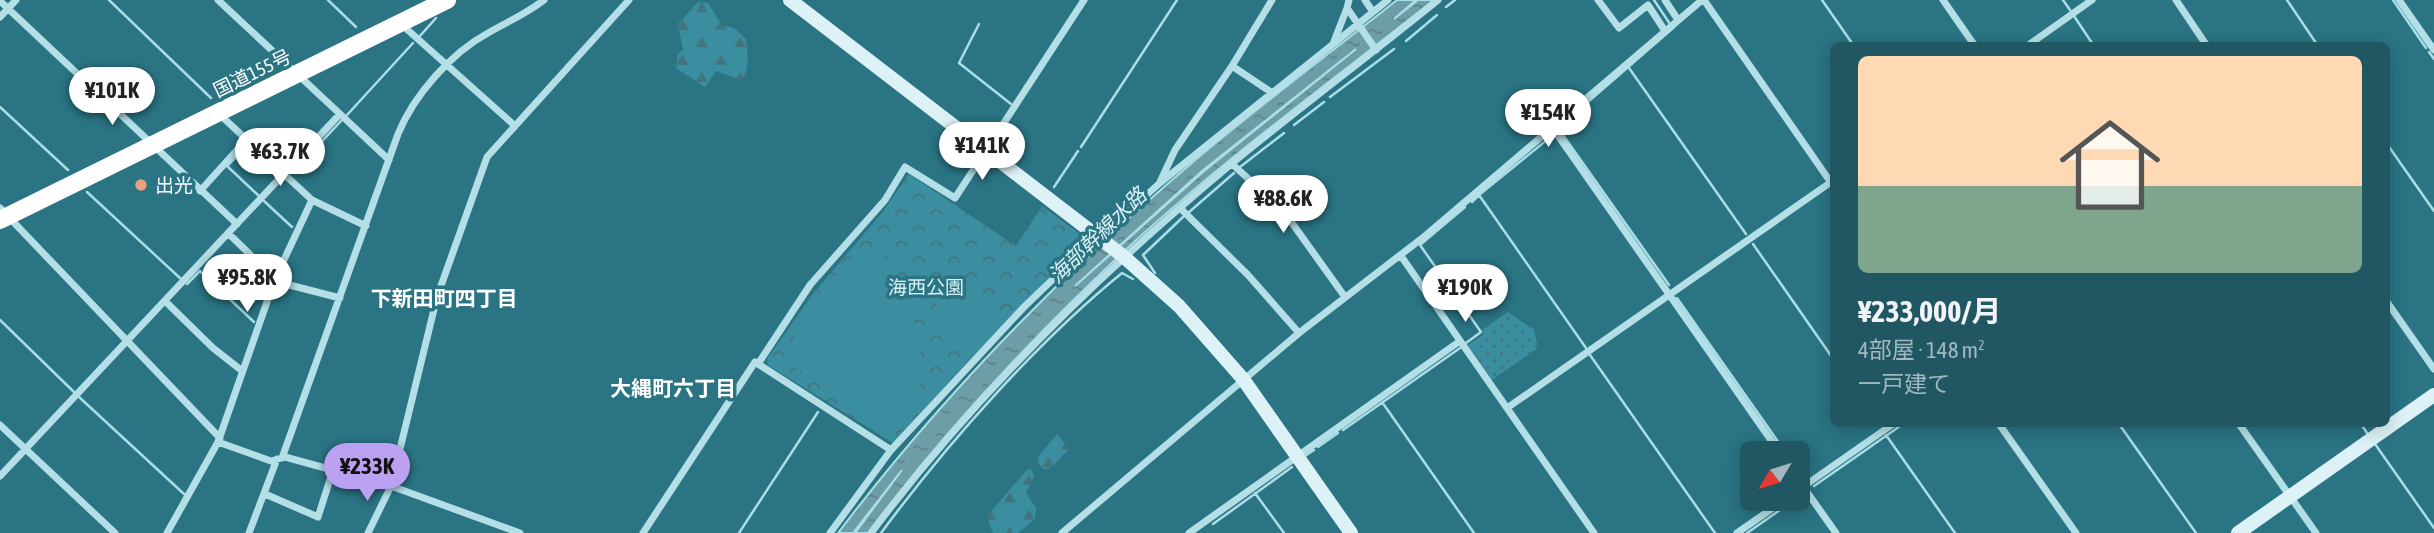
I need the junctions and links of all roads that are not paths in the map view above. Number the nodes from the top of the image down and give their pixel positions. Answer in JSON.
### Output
{"nodes":[{"id":1,"x":16,"y":0,"type":"edge"},
{"id":2,"x":218,"y":0,"type":"edge"},
{"id":3,"x":234,"y":0,"type":"edge"},
{"id":4,"x":544,"y":0,"type":"edge"},
{"id":5,"x":629,"y":0,"type":"edge"},
{"id":6,"x":790,"y":0,"type":"edge"},
{"id":7,"x":1084,"y":0,"type":"edge"},
{"id":8,"x":1272,"y":0,"type":"edge"},
{"id":9,"x":1365,"y":0,"type":"edge"},
{"id":10,"x":1388,"y":0,"type":"edge"},
{"id":11,"x":1438,"y":0,"type":"edge"},
{"id":12,"x":1598,"y":0,"type":"edge"},
{"id":13,"x":1665,"y":0,"type":"edge"},
{"id":14,"x":1703,"y":0,"type":"edge"},
{"id":15,"x":1943,"y":0,"type":"edge"},
{"id":16,"x":2092,"y":0,"type":"edge"},
{"id":17,"x":2176,"y":0,"type":"edge"},
{"id":18,"x":2399,"y":0,"type":"edge"},
{"id":19,"x":0,"y":1,"type":"edge"},
{"id":20,"x":441,"y":1,"type":"edge"},
{"id":21,"x":1348,"y":4,"type":"edge"},
{"id":22,"x":8,"y":8,"type":"junction"},
{"id":23,"x":226,"y":8,"type":"junction"},
{"id":24,"x":1373,"y":12,"type":"junction"},
{"id":25,"x":0,"y":17,"type":"edge"},
{"id":26,"x":1678,"y":20,"type":"junction"},
{"id":27,"x":400,"y":23,"type":"junction"},
{"id":28,"x":1358,"y":27,"type":"junction"},
{"id":29,"x":1665,"y":31,"type":"junction"},
{"id":30,"x":1972,"y":42,"type":"edge"},
{"id":31,"x":2033,"y":42,"type":"edge"},
{"id":32,"x":2204,"y":42,"type":"edge"},
{"id":33,"x":1332,"y":44,"type":"junction"},
{"id":34,"x":1376,"y":49,"type":"junction"},
{"id":35,"x":2434,"y":50,"type":"edge"},
{"id":36,"x":1232,"y":66,"type":"junction"},
{"id":37,"x":446,"y":67,"type":"junction"},
{"id":38,"x":296,"y":74,"type":"junction"},
{"id":39,"x":1271,"y":92,"type":"junction"},
{"id":40,"x":217,"y":113,"type":"junction"},
{"id":41,"x":340,"y":114,"type":"junction"},
{"id":42,"x":514,"y":125,"type":"junction"},
{"id":43,"x":1552,"y":127,"type":"junction"},
{"id":44,"x":247,"y":139,"type":"junction"},
{"id":45,"x":152,"y":145,"type":"junction"},
{"id":46,"x":986,"y":150,"type":"junction"},
{"id":47,"x":389,"y":160,"type":"junction"},
{"id":48,"x":1232,"y":164,"type":"junction"},
{"id":49,"x":285,"y":173,"type":"junction"},
{"id":50,"x":1830,"y":179,"type":"edge"},
{"id":51,"x":1160,"y":183,"type":"junction"},
{"id":52,"x":1830,"y":185,"type":"edge"},
{"id":53,"x":201,"y":191,"type":"junction"},
{"id":54,"x":312,"y":200,"type":"junction"},
{"id":55,"x":1180,"y":208,"type":"junction"},
{"id":56,"x":3,"y":215,"type":"edge"},
{"id":57,"x":237,"y":225,"type":"junction"},
{"id":58,"x":366,"y":226,"type":"junction"},
{"id":59,"x":228,"y":233,"type":"junction"},
{"id":60,"x":1101,"y":239,"type":"junction"},
{"id":61,"x":1401,"y":256,"type":"junction"},
{"id":62,"x":1125,"y":257,"type":"junction"},
{"id":63,"x":274,"y":280,"type":"junction"},
{"id":64,"x":1670,"y":295,"type":"junction"},
{"id":65,"x":1345,"y":297,"type":"junction"},
{"id":66,"x":340,"y":298,"type":"junction"},
{"id":67,"x":165,"y":301,"type":"junction"},
{"id":68,"x":2390,"y":306,"type":"edge"},
{"id":69,"x":1299,"y":333,"type":"junction"},
{"id":70,"x":127,"y":341,"type":"junction"},
{"id":71,"x":1460,"y":341,"type":"junction"},
{"id":72,"x":758,"y":364,"type":"junction"},
{"id":73,"x":2434,"y":369,"type":"edge"},
{"id":74,"x":241,"y":370,"type":"junction"},
{"id":75,"x":1243,"y":379,"type":"junction"},
{"id":76,"x":2434,"y":396,"type":"edge"},
{"id":77,"x":1507,"y":408,"type":"junction"},
{"id":78,"x":0,"y":425,"type":"edge"},
{"id":79,"x":1889,"y":427,"type":"edge"},
{"id":80,"x":2001,"y":427,"type":"edge"},
{"id":81,"x":2241,"y":427,"type":"edge"},
{"id":82,"x":2389,"y":427,"type":"edge"},
{"id":83,"x":2390,"y":427,"type":"edge"},
{"id":84,"x":219,"y":440,"type":"junction"},
{"id":85,"x":1772,"y":441,"type":"edge"},
{"id":86,"x":25,"y":449,"type":"junction"},
{"id":87,"x":891,"y":450,"type":"junction"},
{"id":88,"x":1297,"y":456,"type":"junction"},
{"id":89,"x":280,"y":459,"type":"junction"},
{"id":90,"x":333,"y":470,"type":"junction"},
{"id":91,"x":0,"y":476,"type":"edge"},
{"id":92,"x":1810,"y":482,"type":"edge"},
{"id":93,"x":391,"y":486,"type":"junction"},
{"id":94,"x":265,"y":494,"type":"junction"},
{"id":95,"x":2290,"y":496,"type":"junction"},
{"id":96,"x":1810,"y":501,"type":"edge"},
{"id":97,"x":1769,"y":511,"type":"edge"},
{"id":98,"x":1072,"y":529,"type":"edge"},
{"id":99,"x":115,"y":533,"type":"edge"},
{"id":100,"x":167,"y":533,"type":"edge"},
{"id":101,"x":249,"y":533,"type":"edge"},
{"id":102,"x":368,"y":533,"type":"edge"},
{"id":103,"x":520,"y":533,"type":"edge"},
{"id":104,"x":643,"y":533,"type":"edge"},
{"id":105,"x":830,"y":533,"type":"edge"},
{"id":106,"x":871,"y":533,"type":"edge"},
{"id":107,"x":1062,"y":533,"type":"edge"},
{"id":108,"x":1189,"y":533,"type":"edge"},
{"id":109,"x":1351,"y":533,"type":"edge"},
{"id":110,"x":1594,"y":533,"type":"edge"},
{"id":111,"x":1737,"y":533,"type":"edge"},
{"id":112,"x":1836,"y":533,"type":"edge"},
{"id":113,"x":2076,"y":533,"type":"edge"},
{"id":114,"x":2238,"y":533,"type":"edge"},
{"id":115,"x":2316,"y":533,"type":"edge"}],
"edges":[{"from":1,"to":22,"type":"street"},
{"from":2,"to":23,"type":"street"},
{"from":3,"to":23,"type":"street"},
{"from":4,"to":37,"type":"street"},
{"from":5,"to":42,"type":"street"},
{"from":6,"to":46,"type":"street"},
{"from":7,"to":46,"type":"street"},
{"from":8,"to":36,"type":"street"},
{"from":9,"to":24,"type":"street"},
{"from":10,"to":24,"type":"street"},
{"from":11,"to":34,"type":"street"},
{"from":12,"to":29,"type":"street"},
{"from":13,"to":26,"type":"street"},
{"from":14,"to":26,"type":"street"},
{"from":14,"to":50,"type":"street"},
{"from":15,"to":30,"type":"street"},
{"from":16,"to":31,"type":"street"},
{"from":17,"to":32,"type":"street"},
{"from":18,"to":35,"type":"street"},
{"from":19,"to":22,"type":"street"},
{"from":20,"to":27,"type":"highway","name":"国道155号"},
{"from":21,"to":28,"type":"street"},
{"from":21,"to":33,"type":"street"},
{"from":22,"to":25,"type":"street"},
{"from":22,"to":45,"type":"street"},
{"from":23,"to":38,"type":"street"},
{"from":24,"to":28,"type":"street"},
{"from":26,"to":29,"type":"street"},
{"from":27,"to":37,"type":"street"},
{"from":27,"to":38,"type":"highway","name":"国道155号"},
{"from":28,"to":33,"type":"street"},
{"from":28,"to":34,"type":"street"},
{"from":29,"to":43,"type":"street"},
{"from":33,"to":39,"type":"street"},
{"from":34,"to":48,"type":"street"},
{"from":36,"to":39,"type":"street"},
{"from":36,"to":51,"type":"street"},
{"from":37,"to":42,"type":"street"},
{"from":37,"to":47,"type":"street"},
{"from":38,"to":40,"type":"highway","name":"国道155号"},
{"from":38,"to":41,"type":"street"},
{"from":39,"to":51,"type":"street"},
{"from":40,"to":44,"type":"street"},
{"from":40,"to":45,"type":"highway","name":"国道155号"},
{"from":41,"to":47,"type":"street"},
{"from":41,"to":49,"type":"street"},
{"from":42,"to":93,"type":"street"},
{"from":43,"to":61,"type":"street"},
{"from":43,"to":64,"type":"street"},
{"from":44,"to":49,"type":"street"},
{"from":44,"to":53,"type":"street"},
{"from":45,"to":53,"type":"street"},
{"from":45,"to":56,"type":"highway","name":"国道155号"},
{"from":46,"to":60,"type":"street"},
{"from":46,"to":72,"type":"street"},
{"from":47,"to":58,"type":"street"},
{"from":48,"to":55,"type":"street"},
{"from":48,"to":65,"type":"street"},
{"from":49,"to":54,"type":"street"},
{"from":49,"to":57,"type":"street"},
{"from":51,"to":60,"type":"street"},
{"from":52,"to":64,"type":"street"},
{"from":53,"to":57,"type":"street"},
{"from":54,"to":58,"type":"street"},
{"from":54,"to":63,"type":"street"},
{"from":55,"to":62,"type":"street"},
{"from":55,"to":69,"type":"street"},
{"from":56,"to":70,"type":"street"},
{"from":57,"to":59,"type":"street"},
{"from":58,"to":66,"type":"street"},
{"from":59,"to":63,"type":"street"},
{"from":59,"to":67,"type":"street"},
{"from":60,"to":62,"type":"street"},
{"from":60,"to":87,"type":"street"},
{"from":61,"to":65,"type":"street"},
{"from":61,"to":71,"type":"street"},
{"from":62,"to":75,"type":"street"},
{"from":62,"to":106,"type":"street"},
{"from":63,"to":66,"type":"street"},
{"from":63,"to":74,"type":"street"},
{"from":64,"to":77,"type":"street"},
{"from":64,"to":85,"type":"street"},
{"from":65,"to":69,"type":"street"},
{"from":66,"to":89,"type":"street"},
{"from":67,"to":70,"type":"street"},
{"from":67,"to":74,"type":"street"},
{"from":68,"to":73,"type":"street"},
{"from":69,"to":75,"type":"street"},
{"from":70,"to":84,"type":"street"},
{"from":70,"to":86,"type":"street"},
{"from":71,"to":77,"type":"street"},
{"from":71,"to":88,"type":"street"},
{"from":72,"to":87,"type":"street"},
{"from":72,"to":104,"type":"street"},
{"from":74,"to":84,"type":"street"},
{"from":75,"to":88,"type":"street"},
{"from":75,"to":98,"type":"street"},
{"from":76,"to":83,"type":"street"},
{"from":77,"to":110,"type":"street"},
{"from":78,"to":86,"type":"street"},
{"from":79,"to":92,"type":"street"},
{"from":80,"to":113,"type":"street"},
{"from":81,"to":95,"type":"street"},
{"from":82,"to":95,"type":"street"},
{"from":84,"to":89,"type":"street"},
{"from":84,"to":100,"type":"street"},
{"from":86,"to":91,"type":"street"},
{"from":86,"to":99,"type":"street"},
{"from":87,"to":105,"type":"street"},
{"from":88,"to":108,"type":"street"},
{"from":88,"to":109,"type":"street"},
{"from":89,"to":90,"type":"street"},
{"from":89,"to":94,"type":"street"},
{"from":90,"to":93,"type":"street"},
{"from":90,"to":94,"type":"street"},
{"from":93,"to":102,"type":"street"},
{"from":93,"to":103,"type":"street"},
{"from":94,"to":101,"type":"street"},
{"from":95,"to":114,"type":"street"},
{"from":95,"to":115,"type":"street"},
{"from":96,"to":112,"type":"street"},
{"from":97,"to":111,"type":"street"},
{"from":98,"to":107,"type":"street"}]}
